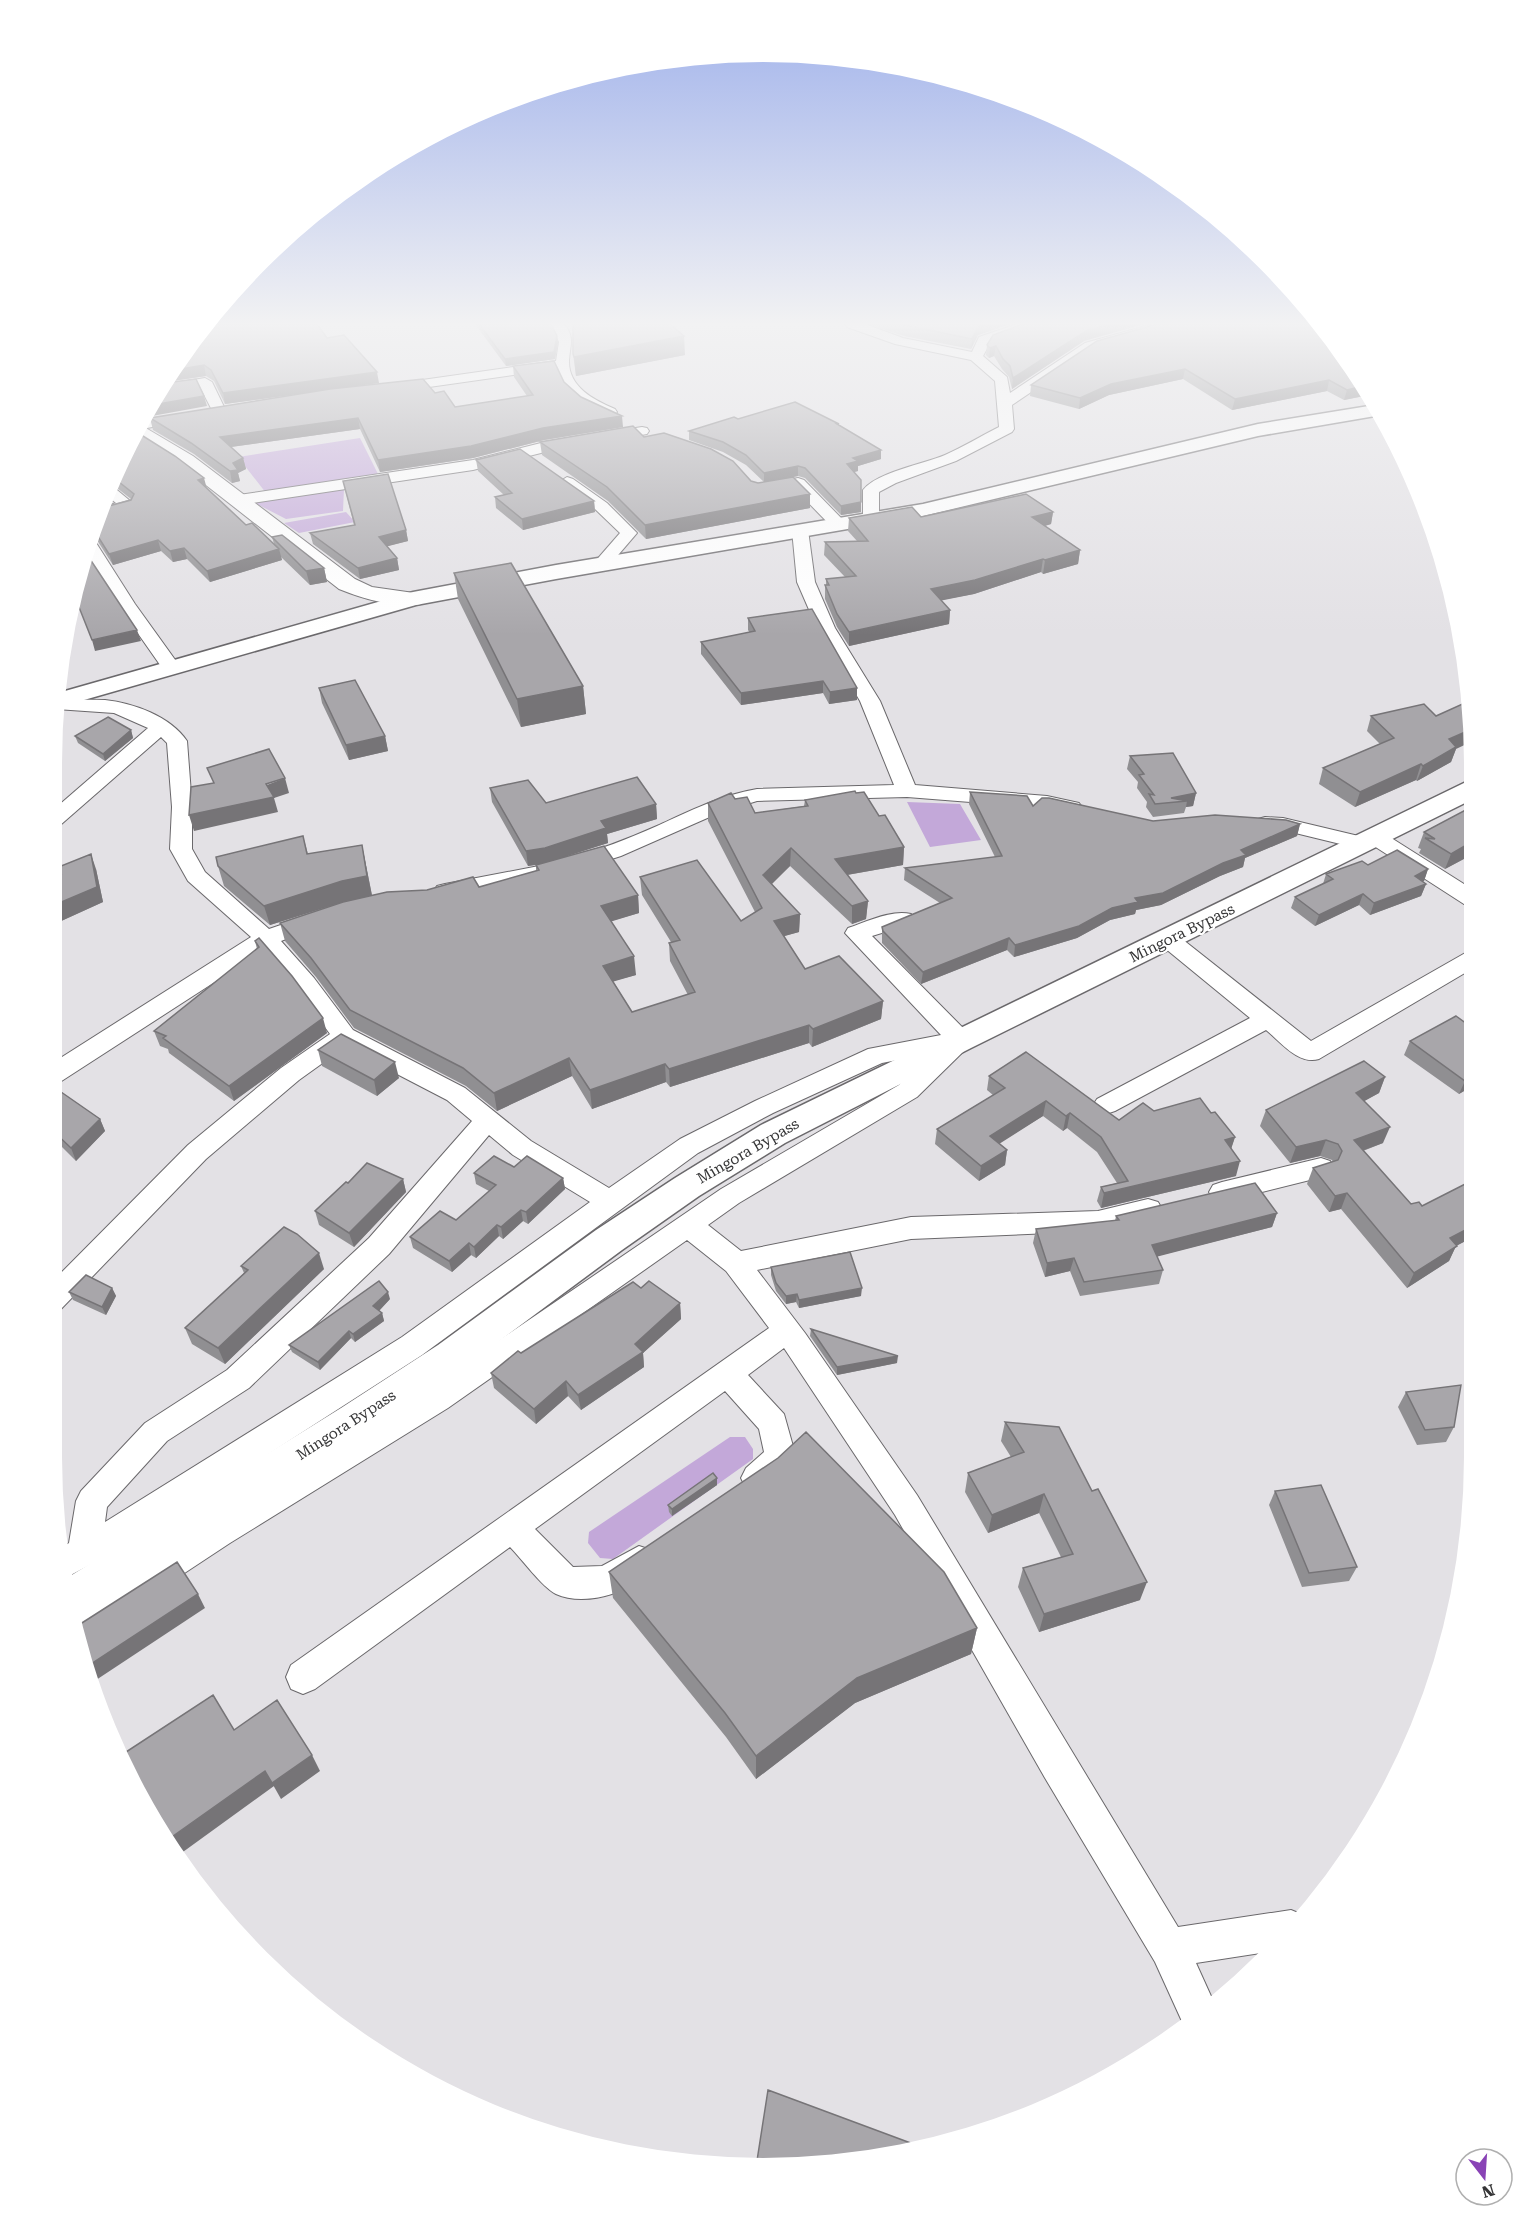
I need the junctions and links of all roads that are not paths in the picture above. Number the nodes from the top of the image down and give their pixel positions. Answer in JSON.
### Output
{"nodes":[{"id":1,"x":641,"y":428,"type":"edge"},
{"id":2,"x":1007,"y":428,"type":"edge"},
{"id":3,"x":1271,"y":428,"type":"edge"},
{"id":4,"x":144,"y":433,"type":"edge"},
{"id":5,"x":524,"y":452,"type":"junction"},
{"id":6,"x":769,"y":488,"type":"edge"},
{"id":7,"x":115,"y":495,"type":"edge"},
{"id":8,"x":239,"y":500,"type":"junction"},
{"id":9,"x":109,"y":511,"type":"edge"},
{"id":10,"x":871,"y":518,"type":"junction"},
{"id":11,"x":838,"y":524,"type":"junction"},
{"id":12,"x":800,"y":530,"type":"junction"},
{"id":13,"x":94,"y":553,"type":"edge"},
{"id":14,"x":601,"y":564,"type":"junction"},
{"id":15,"x":413,"y":599,"type":"junction"},
{"id":16,"x":172,"y":668,"type":"junction"},
{"id":17,"x":65,"y":700,"type":"edge"},
{"id":18,"x":64,"y":704,"type":"edge"},
{"id":19,"x":161,"y":727,"type":"junction"},
{"id":20,"x":907,"y":791,"type":"junction"},
{"id":21,"x":1464,"y":794,"type":"edge"},
{"id":22,"x":1089,"y":810,"type":"edge"},
{"id":23,"x":62,"y":813,"type":"edge"},
{"id":24,"x":1248,"y":822,"type":"edge"},
{"id":25,"x":1371,"y":842,"type":"junction"},
{"id":26,"x":427,"y":895,"type":"edge"},
{"id":27,"x":1464,"y":895,"type":"edge"},
{"id":28,"x":337,"y":913,"type":"edge"},
{"id":29,"x":903,"y":919,"type":"edge"},
{"id":30,"x":266,"y":938,"type":"junction"},
{"id":31,"x":1169,"y":940,"type":"junction"},
{"id":32,"x":1464,"y":963,"type":"edge"},
{"id":33,"x":1267,"y":1019,"type":"junction"},
{"id":34,"x":344,"y":1036,"type":"junction"},
{"id":35,"x":960,"y":1040,"type":"junction"},
{"id":36,"x":62,"y":1069,"type":"edge"},
{"id":37,"x":1106,"y":1105,"type":"dead end"},
{"id":38,"x":488,"y":1119,"type":"junction"},
{"id":39,"x":1321,"y":1168,"type":"edge"},
{"id":40,"x":610,"y":1201,"type":"junction"},
{"id":41,"x":688,"y":1225,"type":"junction"},
{"id":42,"x":736,"y":1263,"type":"junction"},
{"id":43,"x":62,"y":1290,"type":"edge"},
{"id":44,"x":786,"y":1331,"type":"junction"},
{"id":45,"x":728,"y":1373,"type":"junction"},
{"id":46,"x":737,"y":1492,"type":"edge"},
{"id":47,"x":512,"y":1527,"type":"junction"},
{"id":48,"x":662,"y":1545,"type":"edge"},
{"id":49,"x":74,"y":1558,"type":"edge"},
{"id":50,"x":76,"y":1596,"type":"edge"},
{"id":51,"x":82,"y":1623,"type":"edge"},
{"id":52,"x":303,"y":1677,"type":"dead end"},
{"id":53,"x":1279,"y":1931,"type":"edge"},
{"id":54,"x":1168,"y":1948,"type":"junction"},
{"id":55,"x":1196,"y":2008,"type":"edge"}],
"edges":[{"from":1,"to":5,"type":"street"},
{"from":2,"to":10,"type":"street"},
{"from":3,"to":10,"type":"main road"},
{"from":4,"to":8,"type":"street"},
{"from":5,"to":8,"type":"street"},
{"from":5,"to":14,"type":"street"},
{"from":6,"to":11,"type":"street"},
{"from":7,"to":9,"type":"street"},
{"from":8,"to":15,"type":"street"},
{"from":10,"to":11,"type":"main road"},
{"from":11,"to":12,"type":"main road"},
{"from":12,"to":14,"type":"main road"},
{"from":12,"to":20,"type":"street"},
{"from":13,"to":16,"type":"street"},
{"from":14,"to":15,"type":"main road"},
{"from":15,"to":16,"type":"main road"},
{"from":16,"to":17,"type":"main road"},
{"from":18,"to":19,"type":"street"},
{"from":19,"to":23,"type":"street"},
{"from":19,"to":30,"type":"street"},
{"from":20,"to":22,"type":"street"},
{"from":20,"to":26,"type":"street"},
{"from":21,"to":25,"type":"main road","name":"Mingora Bypass"},
{"from":24,"to":25,"type":"street"},
{"from":25,"to":27,"type":"street"},
{"from":25,"to":31,"type":"main road","name":"Mingora Bypass"},
{"from":28,"to":30,"type":"street"},
{"from":29,"to":35,"type":"street"},
{"from":30,"to":34,"type":"street"},
{"from":30,"to":36,"type":"street"},
{"from":31,"to":33,"type":"street"},
{"from":31,"to":35,"type":"main road","name":"Mingora Bypass"},
{"from":32,"to":33,"type":"street"},
{"from":33,"to":37,"type":"street"},
{"from":34,"to":38,"type":"street"},
{"from":34,"to":43,"type":"street"},
{"from":35,"to":40,"type":"street"},
{"from":35,"to":41,"type":"street"},
{"from":35,"to":50,"type":"main road","name":"Mingora Bypass"},
{"from":38,"to":40,"type":"street"},
{"from":38,"to":49,"type":"street"},
{"from":39,"to":42,"type":"street"},
{"from":40,"to":49,"type":"street"},
{"from":41,"to":42,"type":"street"},
{"from":41,"to":51,"type":"street"},
{"from":42,"to":44,"type":"street"},
{"from":44,"to":45,"type":"street"},
{"from":44,"to":54,"type":"street"},
{"from":45,"to":46,"type":"street"},
{"from":45,"to":47,"type":"street"},
{"from":47,"to":48,"type":"street"},
{"from":47,"to":52,"type":"street"},
{"from":53,"to":54,"type":"street"},
{"from":54,"to":55,"type":"street"}]}
